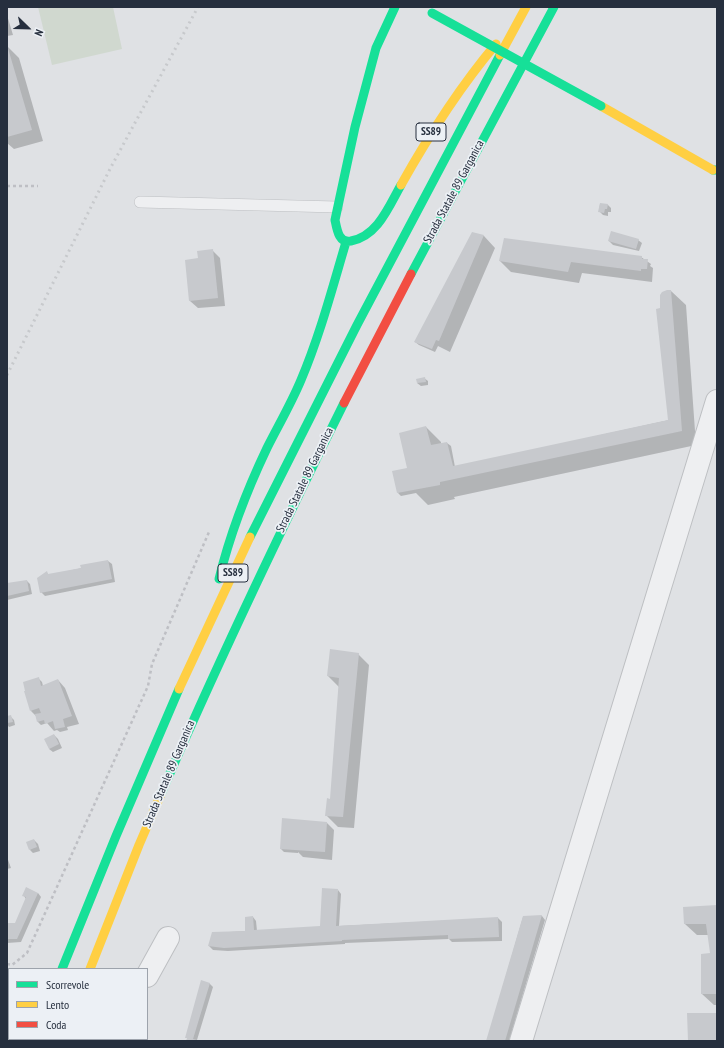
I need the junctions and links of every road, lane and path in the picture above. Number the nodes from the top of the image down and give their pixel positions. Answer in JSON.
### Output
{"nodes":[{"id":1,"x":395,"y":7,"type":"edge"},
{"id":2,"x":526,"y":7,"type":"edge"},
{"id":3,"x":554,"y":7,"type":"edge"},
{"id":4,"x":429,"y":12,"type":"dead end"},
{"id":5,"x":520,"y":18,"type":"junction"},
{"id":6,"x":716,"y":171,"type":"edge"},
{"id":7,"x":7,"y":186,"type":"edge"},
{"id":8,"x":38,"y":186,"type":"dead end"},
{"id":9,"x":140,"y":202,"type":"dead end"},
{"id":10,"x":337,"y":207,"type":"junction"},
{"id":11,"x":346,"y":242,"type":"junction"},
{"id":12,"x":717,"y":401,"type":"edge"},
{"id":13,"x":211,"y":528,"type":"dead end"},
{"id":14,"x":212,"y":615,"type":"junction"},
{"id":15,"x":168,"y":938,"type":"dead end"},
{"id":16,"x":7,"y":964,"type":"edge"},
{"id":17,"x":62,"y":968,"type":"edge"},
{"id":18,"x":91,"y":968,"type":"edge"},
{"id":19,"x":148,"y":974,"type":"edge"},
{"id":20,"x":521,"y":1041,"type":"edge"}],
"edges":[{"from":1,"to":10,"type":"main road"},
{"from":2,"to":5,"type":"main road","name":"Strada Statale 89 Garganica","number":"SS89"},
{"from":3,"to":18,"type":"main road","name":"Strada Statale 89 Garganica","number":"SS89"},
{"from":4,"to":6,"type":"main road","bridge":true},
{"from":5,"to":11,"type":"main road","number":"SS89"},
{"from":5,"to":14,"type":"main road","name":"Strada Statale 89 Garganica","number":"SS89"},
{"from":7,"to":8,"type":"path"},
{"from":9,"to":10,"type":"lane"},
{"from":10,"to":11,"type":"main road"},
{"from":11,"to":14,"type":"main road","number":"SS89"},
{"from":12,"to":20,"type":"street"},
{"from":13,"to":16,"type":"path"},
{"from":14,"to":17,"type":"main road","name":"Strada Statale 89 Garganica","number":"SS89"},
{"from":15,"to":19,"type":"street"}]}
